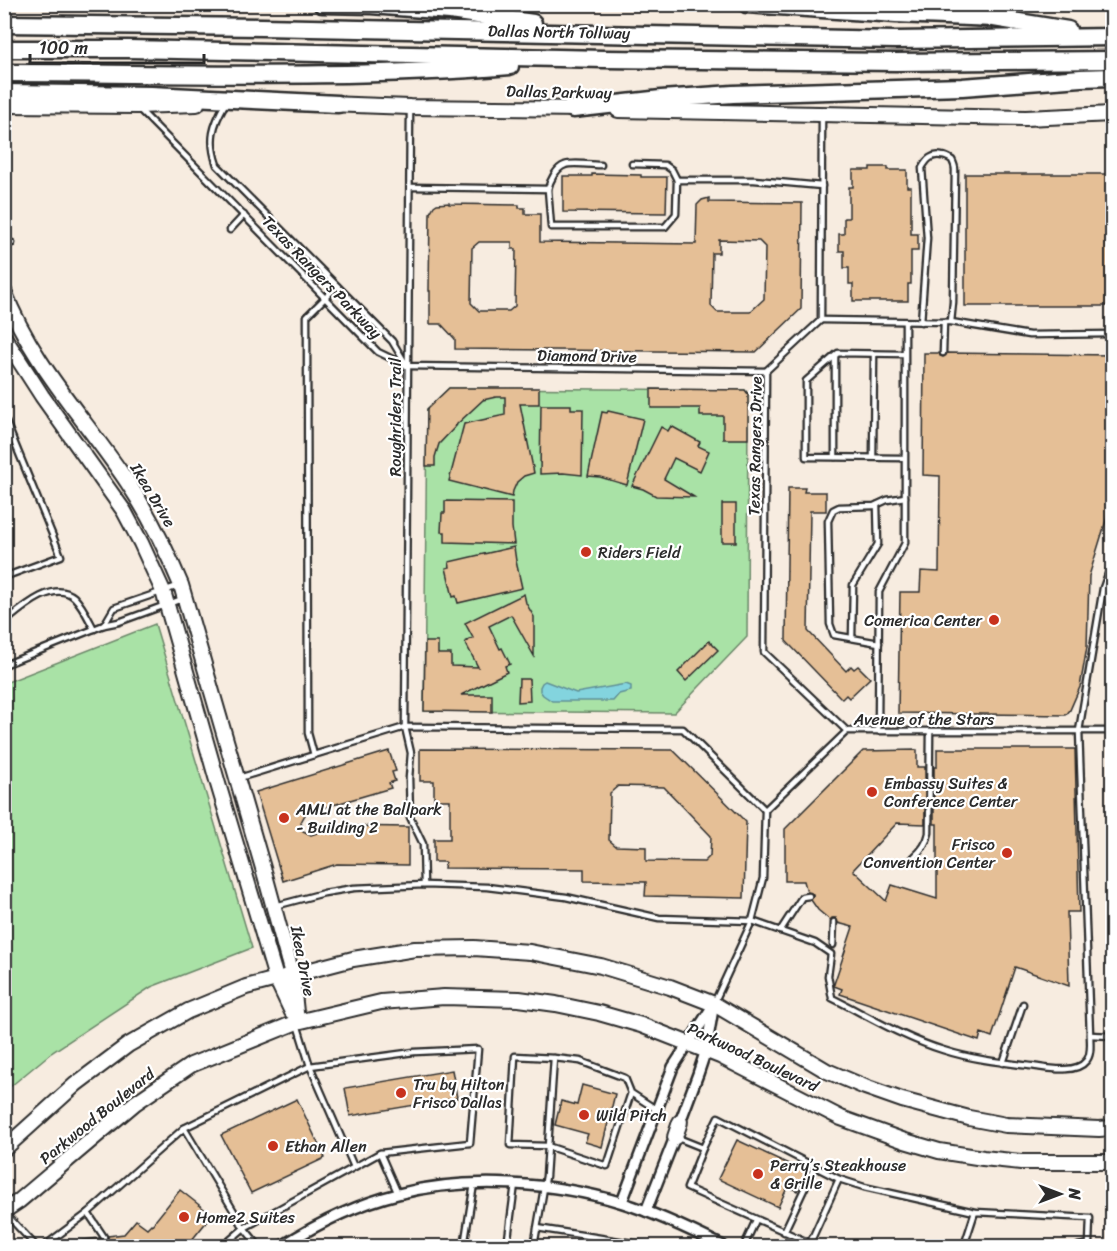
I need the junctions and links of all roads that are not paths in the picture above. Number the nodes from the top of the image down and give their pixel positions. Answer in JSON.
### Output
{"nodes":[{"id":1,"x":322,"y":4,"type":"edge"},
{"id":2,"x":747,"y":4,"type":"edge"},
{"id":3,"x":4,"y":24,"type":"edge"},
{"id":4,"x":604,"y":33,"type":"junction"},
{"id":5,"x":1112,"y":37,"type":"edge"},
{"id":6,"x":4,"y":50,"type":"edge"},
{"id":7,"x":604,"y":58,"type":"junction"},
{"id":8,"x":1113,"y":60,"type":"edge"},
{"id":9,"x":4,"y":73,"type":"edge"},
{"id":10,"x":1113,"y":77,"type":"edge"},
{"id":11,"x":4,"y":93,"type":"edge"},
{"id":12,"x":226,"y":103,"type":"junction"},
{"id":13,"x":338,"y":104,"type":"junction"},
{"id":14,"x":4,"y":105,"type":"edge"},
{"id":15,"x":137,"y":106,"type":"junction"},
{"id":16,"x":410,"y":107,"type":"junction"},
{"id":17,"x":573,"y":109,"type":"junction"},
{"id":18,"x":822,"y":113,"type":"junction"},
{"id":19,"x":1113,"y":114,"type":"edge"},
{"id":20,"x":632,"y":164,"type":"dead end"},
{"id":21,"x":601,"y":165,"type":"dead end"},
{"id":22,"x":677,"y":180,"type":"junction"},
{"id":23,"x":822,"y":186,"type":"junction"},
{"id":24,"x":410,"y":187,"type":"junction"},
{"id":25,"x":548,"y":189,"type":"junction"},
{"id":26,"x":244,"y":215,"type":"junction"},
{"id":27,"x":230,"y":230,"type":"dead end"},
{"id":28,"x":4,"y":243,"type":"edge"},
{"id":29,"x":12,"y":243,"type":"dead end"},
{"id":30,"x":337,"y":286,"type":"junction"},
{"id":31,"x":4,"y":291,"type":"edge"},
{"id":32,"x":325,"y":298,"type":"junction"},
{"id":33,"x":821,"y":320,"type":"junction"},
{"id":34,"x":905,"y":322,"type":"junction"},
{"id":35,"x":921,"y":322,"type":"junction"},
{"id":36,"x":944,"y":322,"type":"junction"},
{"id":37,"x":951,"y":322,"type":"junction"},
{"id":38,"x":1113,"y":333,"type":"edge"},
{"id":39,"x":4,"y":337,"type":"edge"},
{"id":40,"x":944,"y":353,"type":"dead end"},
{"id":41,"x":874,"y":354,"type":"junction"},
{"id":42,"x":904,"y":354,"type":"junction"},
{"id":43,"x":835,"y":357,"type":"junction"},
{"id":44,"x":407,"y":366,"type":"junction"},
{"id":45,"x":766,"y":371,"type":"junction"},
{"id":46,"x":4,"y":417,"type":"edge"},
{"id":47,"x":835,"y":457,"type":"junction"},
{"id":48,"x":873,"y":458,"type":"junction"},
{"id":49,"x":904,"y":458,"type":"junction"},
{"id":50,"x":905,"y":497,"type":"junction"},
{"id":51,"x":877,"y":505,"type":"junction"},
{"id":52,"x":1113,"y":563,"type":"edge"},
{"id":53,"x":4,"y":577,"type":"edge"},
{"id":54,"x":163,"y":591,"type":"junction"},
{"id":55,"x":183,"y":592,"type":"junction"},
{"id":56,"x":4,"y":602,"type":"edge"},
{"id":57,"x":168,"y":605,"type":"junction"},
{"id":58,"x":11,"y":617,"type":"junction"},
{"id":59,"x":4,"y":623,"type":"edge"},
{"id":60,"x":104,"y":625,"type":"junction"},
{"id":61,"x":94,"y":629,"type":"junction"},
{"id":62,"x":852,"y":638,"type":"junction"},
{"id":63,"x":879,"y":643,"type":"junction"},
{"id":64,"x":4,"y":665,"type":"edge"},
{"id":65,"x":405,"y":727,"type":"junction"},
{"id":66,"x":1079,"y":730,"type":"junction"},
{"id":67,"x":1113,"y":730,"type":"edge"},
{"id":68,"x":847,"y":731,"type":"junction"},
{"id":69,"x":878,"y":731,"type":"junction"},
{"id":70,"x":930,"y":731,"type":"junction"},
{"id":71,"x":314,"y":755,"type":"junction"},
{"id":72,"x":237,"y":779,"type":"junction"},
{"id":73,"x":218,"y":784,"type":"junction"},
{"id":74,"x":765,"y":810,"type":"junction"},
{"id":75,"x":913,"y":858,"type":"dead end"},
{"id":76,"x":424,"y":885,"type":"junction"},
{"id":77,"x":809,"y":896,"type":"dead end"},
{"id":78,"x":274,"y":906,"type":"junction"},
{"id":79,"x":752,"y":921,"type":"junction"},
{"id":80,"x":834,"y":922,"type":"dead end"},
{"id":81,"x":780,"y":931,"type":"junction"},
{"id":82,"x":833,"y":945,"type":"dead end"},
{"id":83,"x":292,"y":974,"type":"junction"},
{"id":84,"x":276,"y":978,"type":"junction"},
{"id":85,"x":714,"y":1004,"type":"junction"},
{"id":86,"x":1023,"y":1004,"type":"dead end"},
{"id":87,"x":297,"y":1022,"type":"junction"},
{"id":88,"x":1090,"y":1035,"type":"junction"},
{"id":89,"x":1113,"y":1036,"type":"edge"},
{"id":90,"x":689,"y":1044,"type":"junction"},
{"id":91,"x":706,"y":1050,"type":"junction"},
{"id":92,"x":554,"y":1058,"type":"junction"},
{"id":93,"x":1004,"y":1063,"type":"junction"},
{"id":94,"x":310,"y":1066,"type":"junction"},
{"id":95,"x":631,"y":1093,"type":"junction"},
{"id":96,"x":657,"y":1110,"type":"junction"},
{"id":97,"x":680,"y":1122,"type":"joint"},
{"id":98,"x":184,"y":1128,"type":"junction"},
{"id":99,"x":1113,"y":1128,"type":"edge"},
{"id":100,"x":675,"y":1137,"type":"junction"},
{"id":101,"x":547,"y":1146,"type":"junction"},
{"id":102,"x":703,"y":1148,"type":"junction"},
{"id":103,"x":4,"y":1149,"type":"edge"},
{"id":104,"x":380,"y":1153,"type":"junction"},
{"id":105,"x":1113,"y":1162,"type":"edge"},
{"id":106,"x":815,"y":1166,"type":"junction"},
{"id":107,"x":354,"y":1167,"type":"junction"},
{"id":108,"x":839,"y":1179,"type":"junction"},
{"id":109,"x":474,"y":1184,"type":"junction"},
{"id":110,"x":515,"y":1184,"type":"junction"},
{"id":111,"x":544,"y":1186,"type":"junction"},
{"id":112,"x":398,"y":1194,"type":"junction"},
{"id":113,"x":622,"y":1202,"type":"junction"},
{"id":114,"x":4,"y":1211,"type":"edge"},
{"id":115,"x":646,"y":1211,"type":"junction"},
{"id":116,"x":975,"y":1212,"type":"junction"},
{"id":117,"x":88,"y":1213,"type":"junction"},
{"id":118,"x":756,"y":1220,"type":"junction"},
{"id":119,"x":244,"y":1228,"type":"junction"},
{"id":120,"x":537,"y":1228,"type":"junction"},
{"id":121,"x":784,"y":1232,"type":"junction"},
{"id":122,"x":104,"y":1237,"type":"dead end"},
{"id":123,"x":36,"y":1246,"type":"edge"},
{"id":124,"x":44,"y":1246,"type":"edge"},
{"id":125,"x":223,"y":1246,"type":"edge"},
{"id":126,"x":259,"y":1246,"type":"edge"},
{"id":127,"x":282,"y":1246,"type":"edge"},
{"id":128,"x":464,"y":1246,"type":"edge"},
{"id":129,"x":507,"y":1246,"type":"edge"},
{"id":130,"x":534,"y":1246,"type":"edge"},
{"id":131,"x":651,"y":1246,"type":"edge"},
{"id":132,"x":723,"y":1246,"type":"edge"},
{"id":133,"x":744,"y":1246,"type":"edge"},
{"id":134,"x":964,"y":1246,"type":"edge"},
{"id":135,"x":1078,"y":1246,"type":"edge"}],
"edges":[{"from":1,"to":4,"type":"highway"},
{"from":2,"to":5,"type":"highway"},
{"from":3,"to":4,"type":"highway","name":"Dallas North Tollway"},
{"from":4,"to":5,"type":"highway","name":"Dallas North Tollway"},
{"from":6,"to":7,"type":"highway","name":"Dallas North Tollway"},
{"from":7,"to":8,"type":"highway","name":"Dallas North Tollway"},
{"from":7,"to":9,"type":"highway"},
{"from":10,"to":17,"type":"highway"},
{"from":11,"to":13,"type":"highway"},
{"from":12,"to":13,"type":"main road","name":"Dallas Parkway"},
{"from":12,"to":15,"type":"main road","name":"Dallas Parkway"},
{"from":12,"to":30,"type":"lane","name":"Texas Rangers Parkway"},
{"from":13,"to":16,"type":"main road","name":"Dallas Parkway"},
{"from":14,"to":15,"type":"main road","name":"Dallas Parkway"},
{"from":15,"to":26,"type":"lane","name":"Texas Rangers Parkway"},
{"from":16,"to":17,"type":"main road","name":"Dallas Parkway"},
{"from":16,"to":24,"type":"lane","name":"Roughriders Trail"},
{"from":17,"to":18,"type":"main road","name":"Dallas Parkway"},
{"from":18,"to":19,"type":"main road","name":"Dallas Parkway"},
{"from":18,"to":23,"type":"lane"},
{"from":20,"to":22,"type":"lane"},
{"from":21,"to":25,"type":"lane"},
{"from":22,"to":23,"type":"lane"},
{"from":22,"to":25,"type":"lane"},
{"from":23,"to":33,"type":"lane"},
{"from":24,"to":25,"type":"lane"},
{"from":24,"to":44,"type":"lane","name":"Roughriders Trail"},
{"from":26,"to":27,"type":"lane"},
{"from":26,"to":32,"type":"lane","name":"Texas Rangers Parkway"},
{"from":28,"to":29,"type":"lane"},
{"from":30,"to":32,"type":"lane"},
{"from":30,"to":44,"type":"lane","name":"Texas Rangers Parkway"},
{"from":31,"to":55,"type":"main road","name":"Ikea Drive"},
{"from":32,"to":44,"type":"lane","name":"Texas Rangers Parkway"},
{"from":32,"to":71,"type":"lane"},
{"from":33,"to":34,"type":"lane"},
{"from":33,"to":45,"type":"lane","name":"Texas Rangers Drive"},
{"from":34,"to":35,"type":"lane"},
{"from":34,"to":42,"type":"lane"},
{"from":35,"to":36,"type":"lane"},
{"from":35,"to":37,"type":"lane"},
{"from":36,"to":37,"type":"lane"},
{"from":36,"to":40,"type":"lane"},
{"from":37,"to":38,"type":"lane"},
{"from":39,"to":54,"type":"main road","name":"Ikea Drive"},
{"from":41,"to":42,"type":"lane"},
{"from":41,"to":43,"type":"lane"},
{"from":41,"to":48,"type":"lane"},
{"from":42,"to":49,"type":"lane"},
{"from":43,"to":47,"type":"lane"},
{"from":43,"to":47,"type":"lane"},
{"from":44,"to":45,"type":"lane","name":"Diamond Drive"},
{"from":44,"to":65,"type":"lane","name":"Roughriders Trail"},
{"from":45,"to":68,"type":"lane","name":"Texas Rangers Drive"},
{"from":46,"to":53,"type":"lane"},
{"from":47,"to":48,"type":"lane"},
{"from":48,"to":49,"type":"lane"},
{"from":49,"to":50,"type":"lane"},
{"from":50,"to":51,"type":"lane"},
{"from":50,"to":63,"type":"lane"},
{"from":51,"to":62,"type":"lane"},
{"from":51,"to":62,"type":"lane"},
{"from":52,"to":66,"type":"lane"},
{"from":54,"to":55,"type":"lane"},
{"from":54,"to":57,"type":"main road","name":"Ikea Drive"},
{"from":54,"to":60,"type":"lane"},
{"from":55,"to":57,"type":"lane"},
{"from":55,"to":72,"type":"main road","name":"Ikea Drive"},
{"from":56,"to":58,"type":"lane"},
{"from":57,"to":60,"type":"lane"},
{"from":57,"to":73,"type":"main road","name":"Ikea Drive"},
{"from":58,"to":59,"type":"lane"},
{"from":58,"to":61,"type":"lane"},
{"from":60,"to":61,"type":"lane"},
{"from":61,"to":64,"type":"lane"},
{"from":62,"to":63,"type":"lane"},
{"from":63,"to":69,"type":"lane"},
{"from":65,"to":71,"type":"lane"},
{"from":65,"to":74,"type":"lane"},
{"from":65,"to":76,"type":"lane","name":"Roughriders Trail"},
{"from":66,"to":67,"type":"lane","name":"Avenue of the Stars"},
{"from":66,"to":70,"type":"lane","name":"Avenue of the Stars"},
{"from":66,"to":88,"type":"lane"},
{"from":68,"to":69,"type":"lane","name":"Avenue of the Stars"},
{"from":68,"to":74,"type":"lane","name":"Avenue of the Stars"},
{"from":69,"to":70,"type":"lane","name":"Avenue of the Stars"},
{"from":70,"to":75,"type":"lane"},
{"from":71,"to":72,"type":"lane"},
{"from":72,"to":73,"type":"main road"},
{"from":72,"to":78,"type":"main road","name":"Ikea Drive"},
{"from":73,"to":84,"type":"main road","name":"Ikea Drive"},
{"from":74,"to":79,"type":"lane"},
{"from":76,"to":78,"type":"lane"},
{"from":76,"to":79,"type":"lane"},
{"from":77,"to":81,"type":"lane"},
{"from":78,"to":83,"type":"main road","name":"Ikea Drive"},
{"from":79,"to":81,"type":"lane"},
{"from":79,"to":85,"type":"lane"},
{"from":80,"to":82,"type":"lane"},
{"from":81,"to":93,"type":"lane"},
{"from":83,"to":84,"type":"main road","name":"Parkwood Boulevard"},
{"from":83,"to":85,"type":"main road","name":"Parkwood Boulevard"},
{"from":83,"to":87,"type":"main road","name":"Ikea Drive"},
{"from":84,"to":87,"type":"main road","name":"Ikea Drive"},
{"from":84,"to":103,"type":"main road","name":"Parkwood Boulevard"},
{"from":85,"to":90,"type":"street"},
{"from":85,"to":91,"type":"street"},
{"from":85,"to":99,"type":"main road","name":"Parkwood Boulevard"},
{"from":86,"to":93,"type":"lane"},
{"from":87,"to":90,"type":"main road","name":"Parkwood Boulevard"},
{"from":87,"to":94,"type":"lane"},
{"from":87,"to":114,"type":"main road","name":"Parkwood Boulevard"},
{"from":88,"to":89,"type":"lane"},
{"from":88,"to":93,"type":"lane"},
{"from":90,"to":91,"type":"main road","name":"Parkwood Boulevard"},
{"from":90,"to":96,"type":"street"},
{"from":91,"to":97,"type":"street"},
{"from":91,"to":105,"type":"main road","name":"Parkwood Boulevard"},
{"from":92,"to":95,"type":"lane"},
{"from":92,"to":101,"type":"lane"},
{"from":92,"to":101,"type":"lane"},
{"from":94,"to":98,"type":"lane"},
{"from":94,"to":104,"type":"lane"},
{"from":94,"to":107,"type":"lane"},
{"from":95,"to":96,"type":"lane"},
{"from":95,"to":101,"type":"lane"},
{"from":96,"to":113,"type":"street"},
{"from":97,"to":100,"type":"main road"},
{"from":98,"to":117,"type":"lane"},
{"from":98,"to":119,"type":"lane"},
{"from":100,"to":102,"type":"lane"},
{"from":100,"to":115,"type":"street"},
{"from":101,"to":111,"type":"lane"},
{"from":102,"to":106,"type":"lane"},
{"from":102,"to":118,"type":"lane"},
{"from":104,"to":107,"type":"lane"},
{"from":104,"to":112,"type":"lane"},
{"from":106,"to":108,"type":"lane"},
{"from":106,"to":121,"type":"lane"},
{"from":107,"to":119,"type":"lane"},
{"from":108,"to":116,"type":"lane"},
{"from":108,"to":121,"type":"lane"},
{"from":109,"to":110,"type":"street"},
{"from":109,"to":112,"type":"street"},
{"from":109,"to":128,"type":"lane"},
{"from":110,"to":111,"type":"street"},
{"from":110,"to":129,"type":"lane"},
{"from":111,"to":113,"type":"street"},
{"from":111,"to":120,"type":"lane"},
{"from":112,"to":127,"type":"street"},
{"from":113,"to":115,"type":"street"},
{"from":114,"to":123,"type":"lane"},
{"from":115,"to":132,"type":"street"},
{"from":116,"to":134,"type":"lane"},
{"from":116,"to":135,"type":"lane"},
{"from":117,"to":122,"type":"lane"},
{"from":117,"to":124,"type":"lane"},
{"from":118,"to":121,"type":"lane"},
{"from":118,"to":133,"type":"lane"},
{"from":119,"to":125,"type":"lane"},
{"from":119,"to":126,"type":"lane"},
{"from":120,"to":130,"type":"lane"},
{"from":120,"to":131,"type":"lane"}]}
